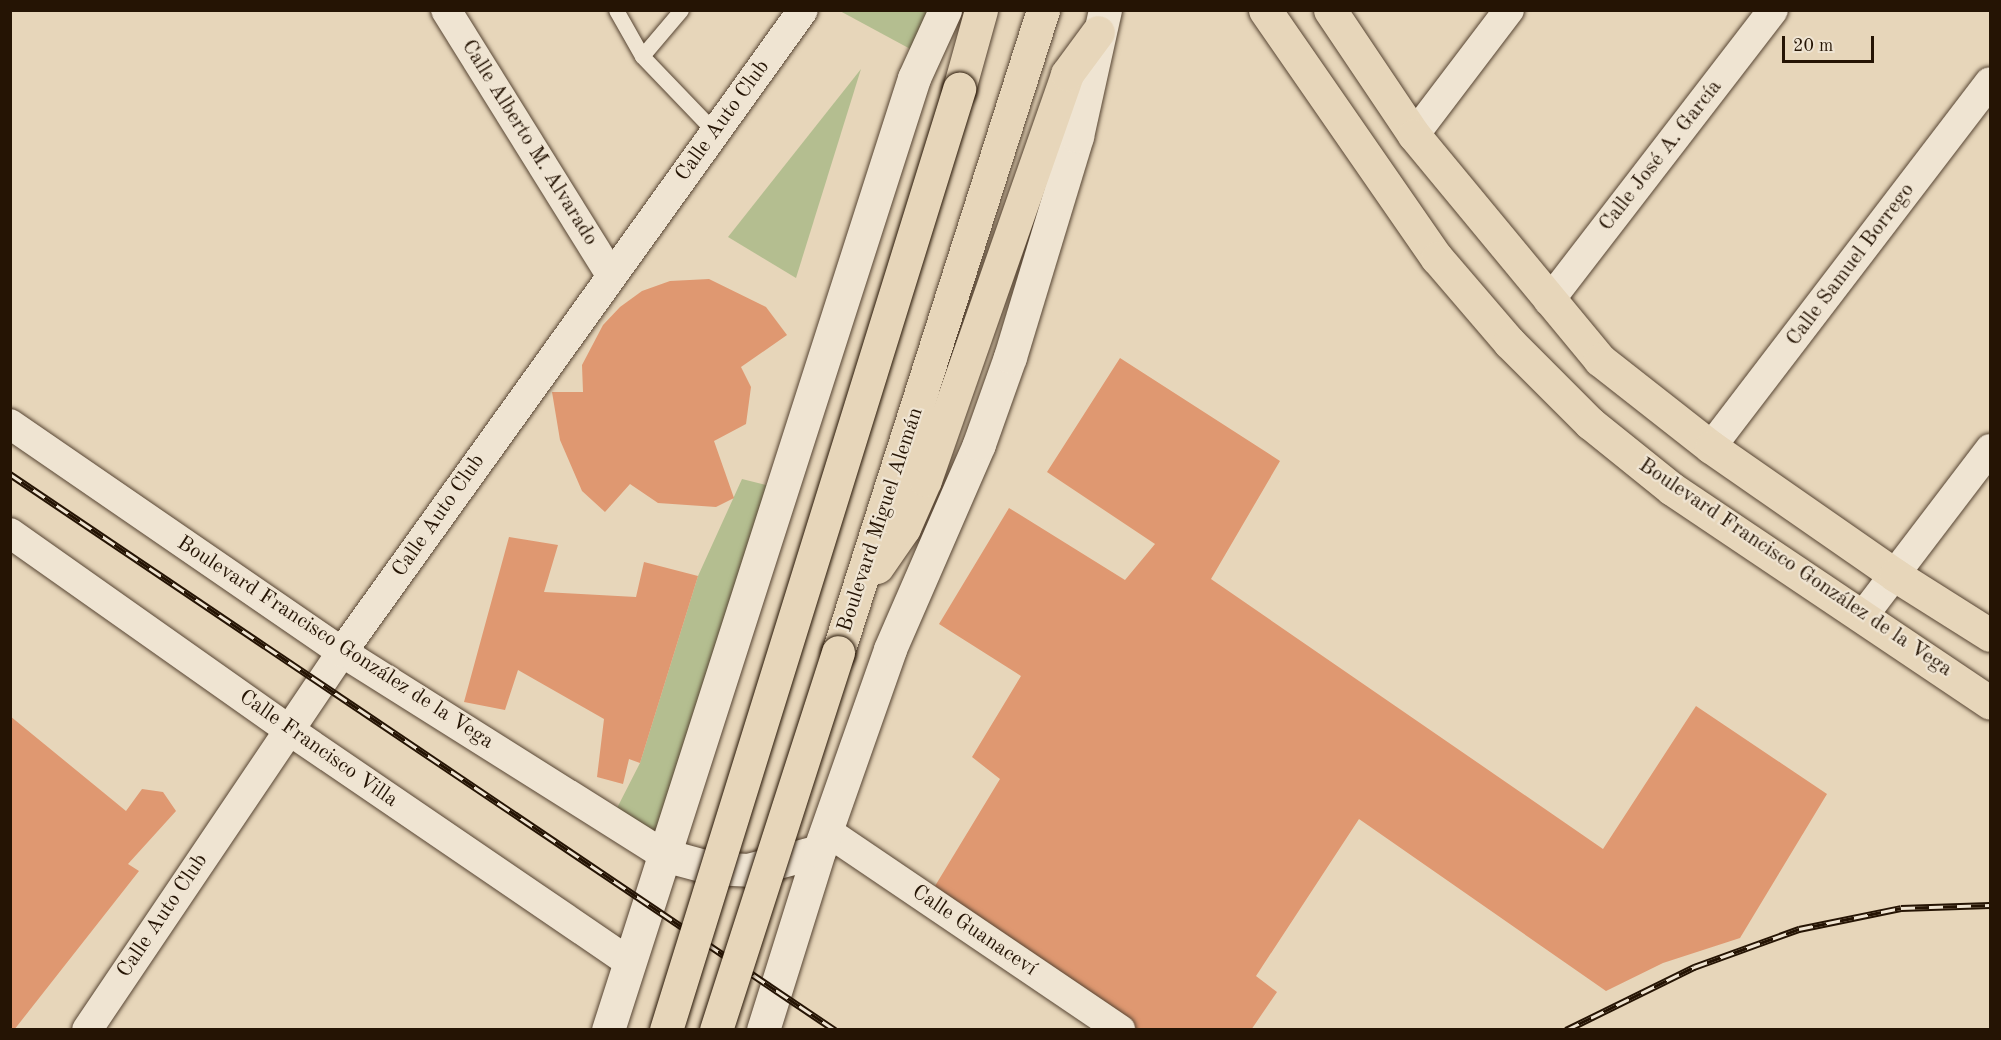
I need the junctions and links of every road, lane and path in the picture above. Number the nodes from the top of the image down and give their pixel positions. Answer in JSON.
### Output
{"nodes":[{"id":1,"x":446,"y":10,"type":"edge"},
{"id":2,"x":616,"y":10,"type":"edge"},
{"id":3,"x":681,"y":10,"type":"edge"},
{"id":4,"x":803,"y":10,"type":"edge"},
{"id":5,"x":945,"y":10,"type":"edge"},
{"id":6,"x":981,"y":10,"type":"edge"},
{"id":7,"x":1043,"y":10,"type":"edge"},
{"id":8,"x":1265,"y":10,"type":"edge"},
{"id":9,"x":1330,"y":10,"type":"edge"},
{"id":10,"x":1509,"y":10,"type":"edge"},
{"id":11,"x":1773,"y":10,"type":"edge"},
{"id":12,"x":1101,"y":21,"type":"edge"},
{"id":13,"x":642,"y":56,"type":"junction"},
{"id":14,"x":1990,"y":82,"type":"edge"},
{"id":15,"x":715,"y":132,"type":"junction"},
{"id":16,"x":1414,"y":135,"type":"junction"},
{"id":17,"x":611,"y":275,"type":"junction"},
{"id":18,"x":1549,"y":301,"type":"junction"},
{"id":19,"x":10,"y":424,"type":"edge"},
{"id":20,"x":1711,"y":447,"type":"junction"},
{"id":21,"x":1990,"y":449,"type":"edge"},
{"id":22,"x":10,"y":533,"type":"edge"},
{"id":23,"x":1895,"y":575,"type":"junction"},
{"id":24,"x":860,"y":589,"type":"junction"},
{"id":25,"x":1863,"y":616,"type":"junction"},
{"id":26,"x":1990,"y":635,"type":"edge"},
{"id":27,"x":342,"y":652,"type":"junction"},
{"id":28,"x":1990,"y":703,"type":"edge"},
{"id":29,"x":289,"y":730,"type":"junction"},
{"id":30,"x":823,"y":841,"type":"junction"},
{"id":31,"x":664,"y":855,"type":"junction"},
{"id":32,"x":628,"y":961,"type":"junction"},
{"id":33,"x":87,"y":1029,"type":"edge"},
{"id":34,"x":608,"y":1029,"type":"edge"},
{"id":35,"x":666,"y":1029,"type":"edge"},
{"id":36,"x":716,"y":1029,"type":"edge"},
{"id":37,"x":764,"y":1029,"type":"edge"},
{"id":38,"x":1120,"y":1029,"type":"edge"}],
"edges":[{"from":1,"to":17,"type":"street","name":"Calle Alberto M. Alvarado"},
{"from":2,"to":13,"type":"lane"},
{"from":3,"to":13,"type":"lane"},
{"from":4,"to":15,"type":"street","name":"Calle Auto Club"},
{"from":5,"to":31,"type":"street"},
{"from":6,"to":35,"type":"main road","bridge":true},
{"from":7,"to":24,"type":"main road","name":"Boulevard Miguel Alemán"},
{"from":8,"to":25,"type":"main road","name":"Boulevard Francisco González de la Vega"},
{"from":9,"to":16,"type":"main road"},
{"from":10,"to":16,"type":"street"},
{"from":11,"to":18,"type":"street","name":"Calle José A. García"},
{"from":12,"to":24,"type":"main road"},
{"from":12,"to":30,"type":"street"},
{"from":13,"to":15,"type":"lane"},
{"from":14,"to":20,"type":"street","name":"Calle Samuel Borrego"},
{"from":15,"to":17,"type":"street","name":"Calle Auto Club"},
{"from":16,"to":18,"type":"main road"},
{"from":17,"to":27,"type":"street","name":"Calle Auto Club"},
{"from":18,"to":20,"type":"main road"},
{"from":19,"to":27,"type":"street","name":"Boulevard Francisco González de la Vega"},
{"from":20,"to":23,"type":"main road"},
{"from":21,"to":23,"type":"street"},
{"from":22,"to":29,"type":"street","name":"Calle Francisco Villa"},
{"from":23,"to":25,"type":"street"},
{"from":23,"to":26,"type":"main road"},
{"from":24,"to":36,"type":"main road","name":"Boulevard Miguel Alemán","bridge":true},
{"from":25,"to":28,"type":"main road","name":"Boulevard Francisco González de la Vega"},
{"from":27,"to":29,"type":"street","name":"Calle Auto Club"},
{"from":27,"to":31,"type":"street","name":"Boulevard Francisco González de la Vega"},
{"from":29,"to":32,"type":"street","name":"Calle Francisco Villa"},
{"from":29,"to":33,"type":"street","name":"Calle Auto Club"},
{"from":30,"to":31,"type":"street"},
{"from":30,"to":37,"type":"street"},
{"from":30,"to":38,"type":"street","name":"Calle Guanaceví"},
{"from":31,"to":32,"type":"street"},
{"from":32,"to":34,"type":"street"}]}
